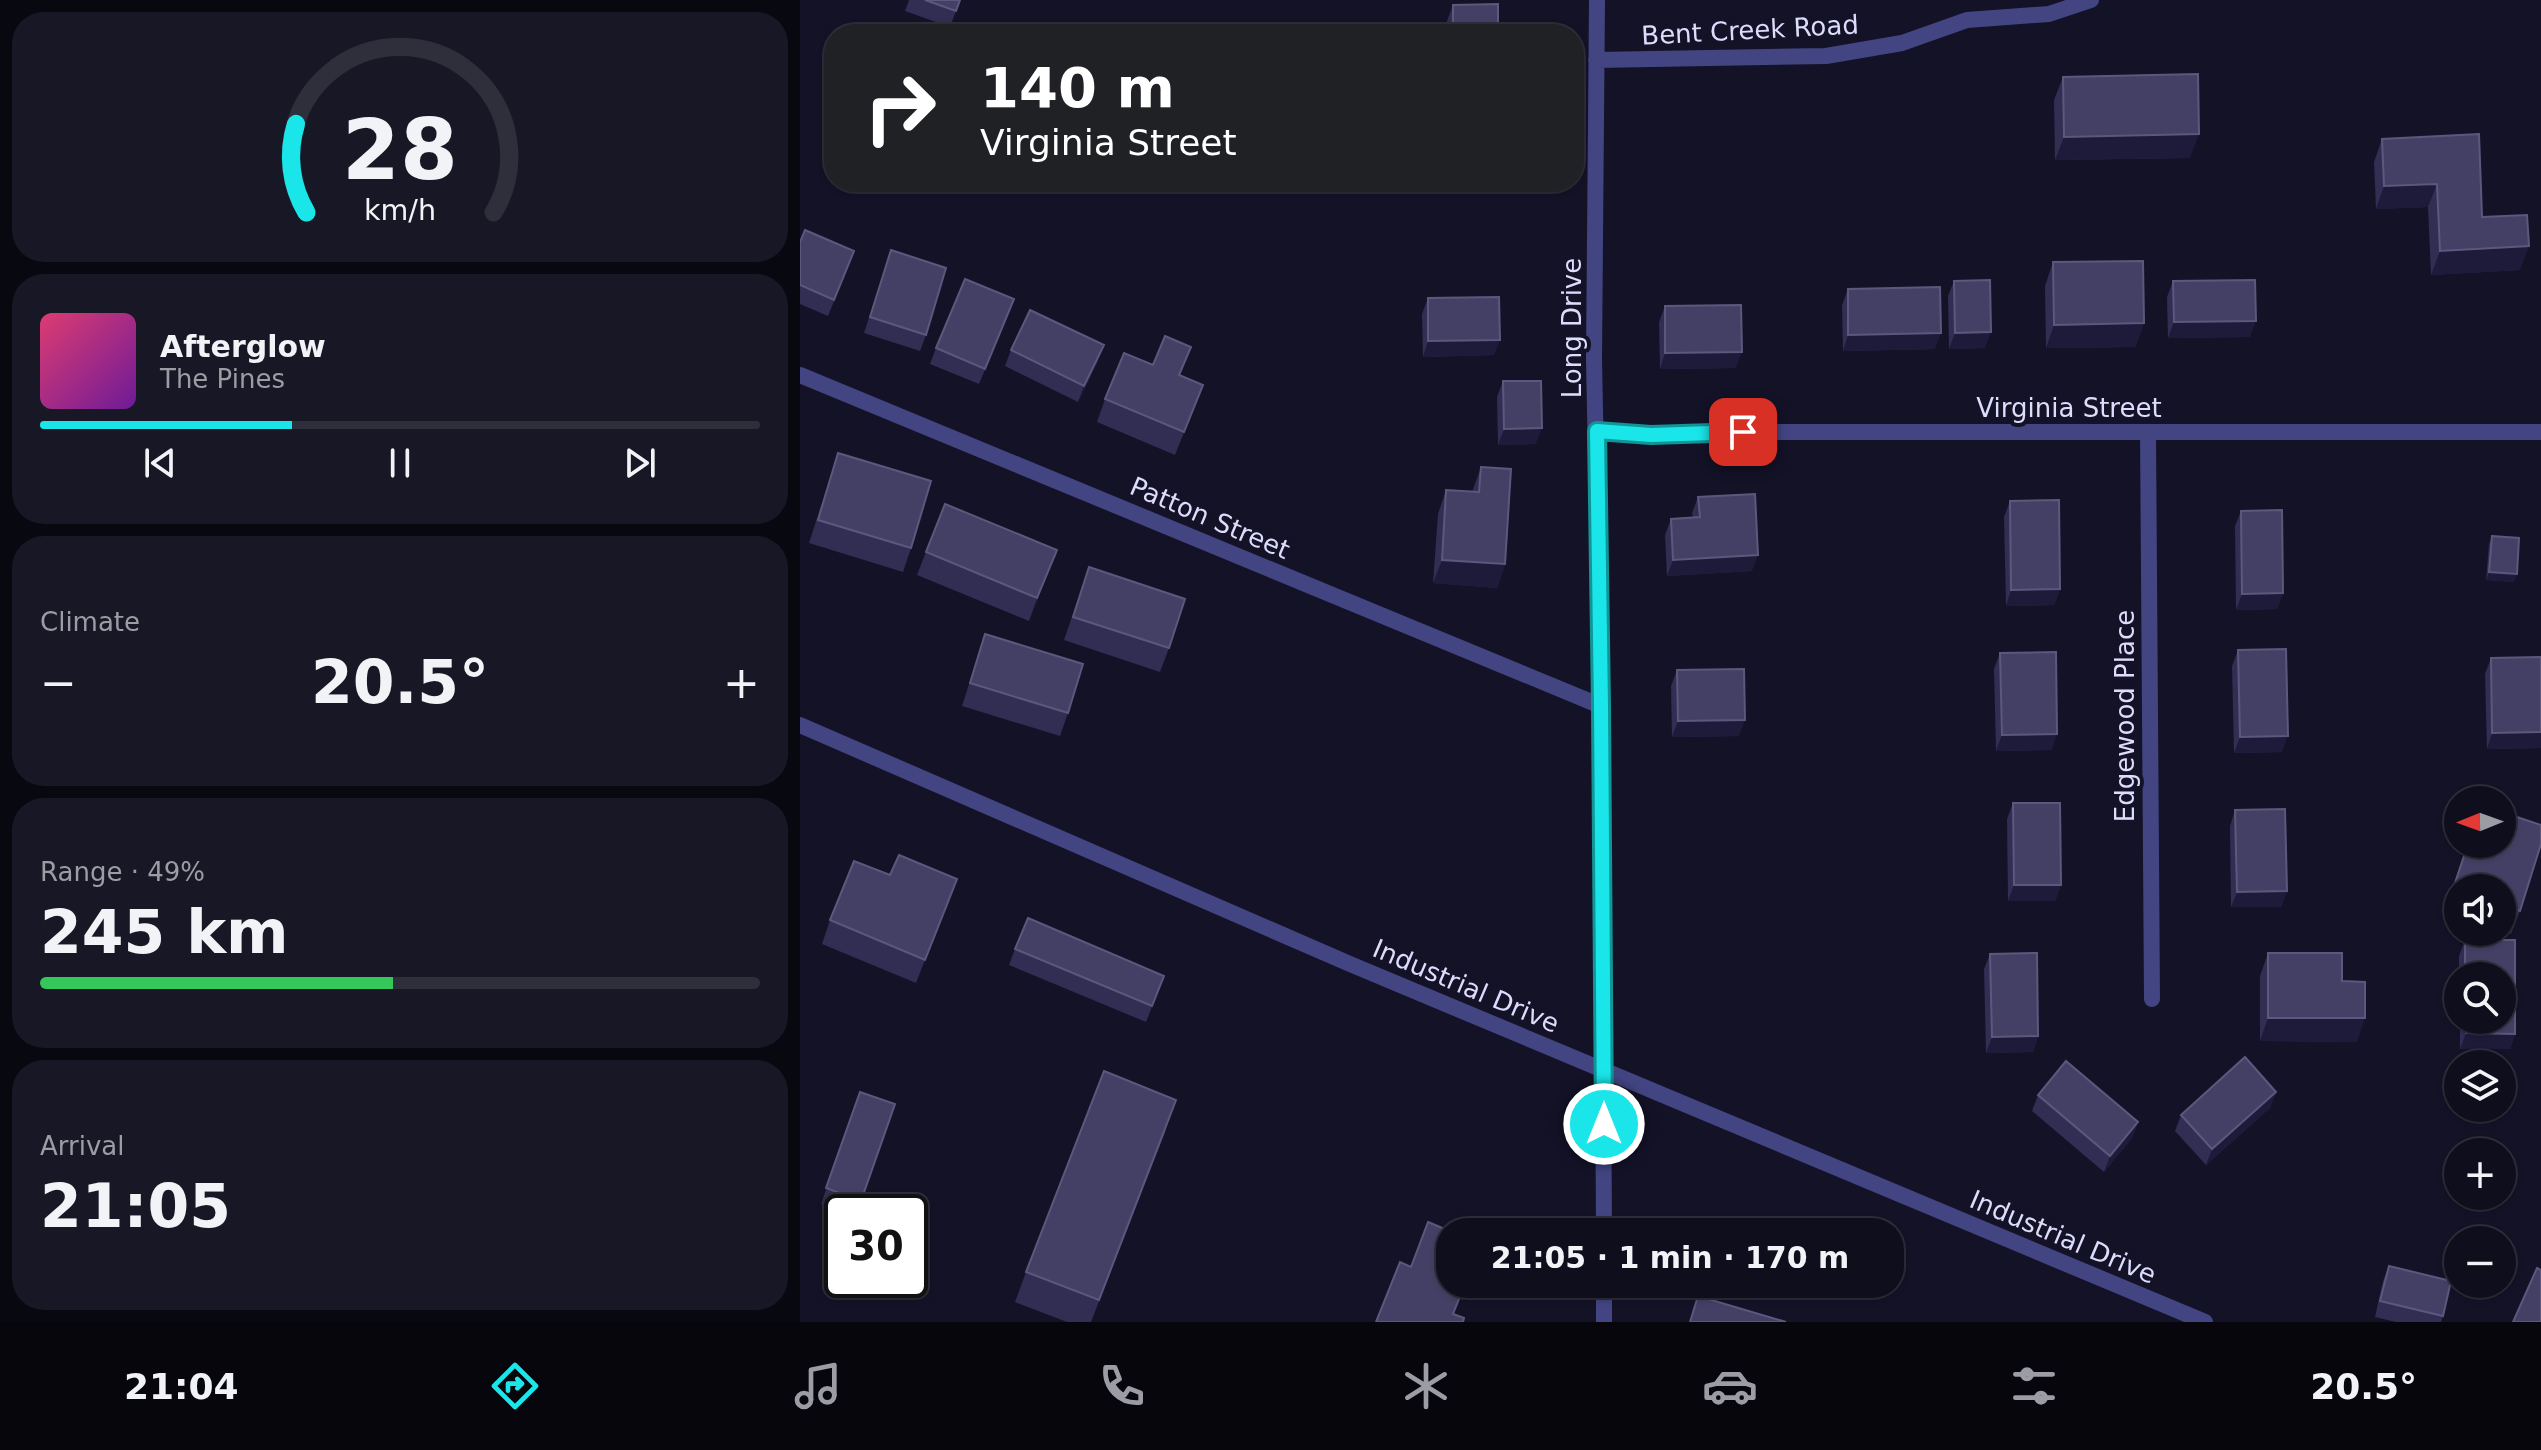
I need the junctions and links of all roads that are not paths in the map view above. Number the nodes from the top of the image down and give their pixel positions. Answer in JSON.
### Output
{"nodes":[{"id":1,"x":1597,"y":0,"type":"edge"},
{"id":2,"x":2091,"y":0,"type":"edge"},
{"id":3,"x":1596,"y":60,"type":"junction"},
{"id":4,"x":800,"y":375,"type":"edge"},
{"id":5,"x":1597,"y":431,"type":"junction"},
{"id":6,"x":2148,"y":432,"type":"junction"},
{"id":7,"x":2541,"y":432,"type":"edge"},
{"id":8,"x":1601,"y":706,"type":"junction"},
{"id":9,"x":800,"y":725,"type":"edge"},
{"id":10,"x":2152,"y":999,"type":"dead end"},
{"id":11,"x":1604,"y":1071,"type":"junction"},
{"id":12,"x":1604,"y":1218,"type":"edge"},
{"id":13,"x":1604,"y":1298,"type":"edge"},
{"id":14,"x":1604,"y":1322,"type":"edge"},
{"id":15,"x":2205,"y":1322,"type":"edge"}],
"edges":[{"from":1,"to":3,"type":"street","name":"Long Drive"},
{"from":2,"to":3,"type":"street","name":"Bent Creek Road"},
{"from":3,"to":5,"type":"street","name":"Long Drive"},
{"from":4,"to":8,"type":"street","name":"Patton Street"},
{"from":5,"to":6,"type":"street","name":"Virginia Street"},
{"from":5,"to":8,"type":"street","name":"Long Drive"},
{"from":6,"to":7,"type":"street","name":"Virginia Street"},
{"from":6,"to":10,"type":"street","name":"Edgewood Place"},
{"from":8,"to":11,"type":"street","name":"Long Drive"},
{"from":9,"to":11,"type":"street","name":"Industrial Drive"},
{"from":11,"to":12,"type":"street","name":"Long Drive"},
{"from":11,"to":15,"type":"street","name":"Industrial Drive"},
{"from":13,"to":14,"type":"street"}]}
